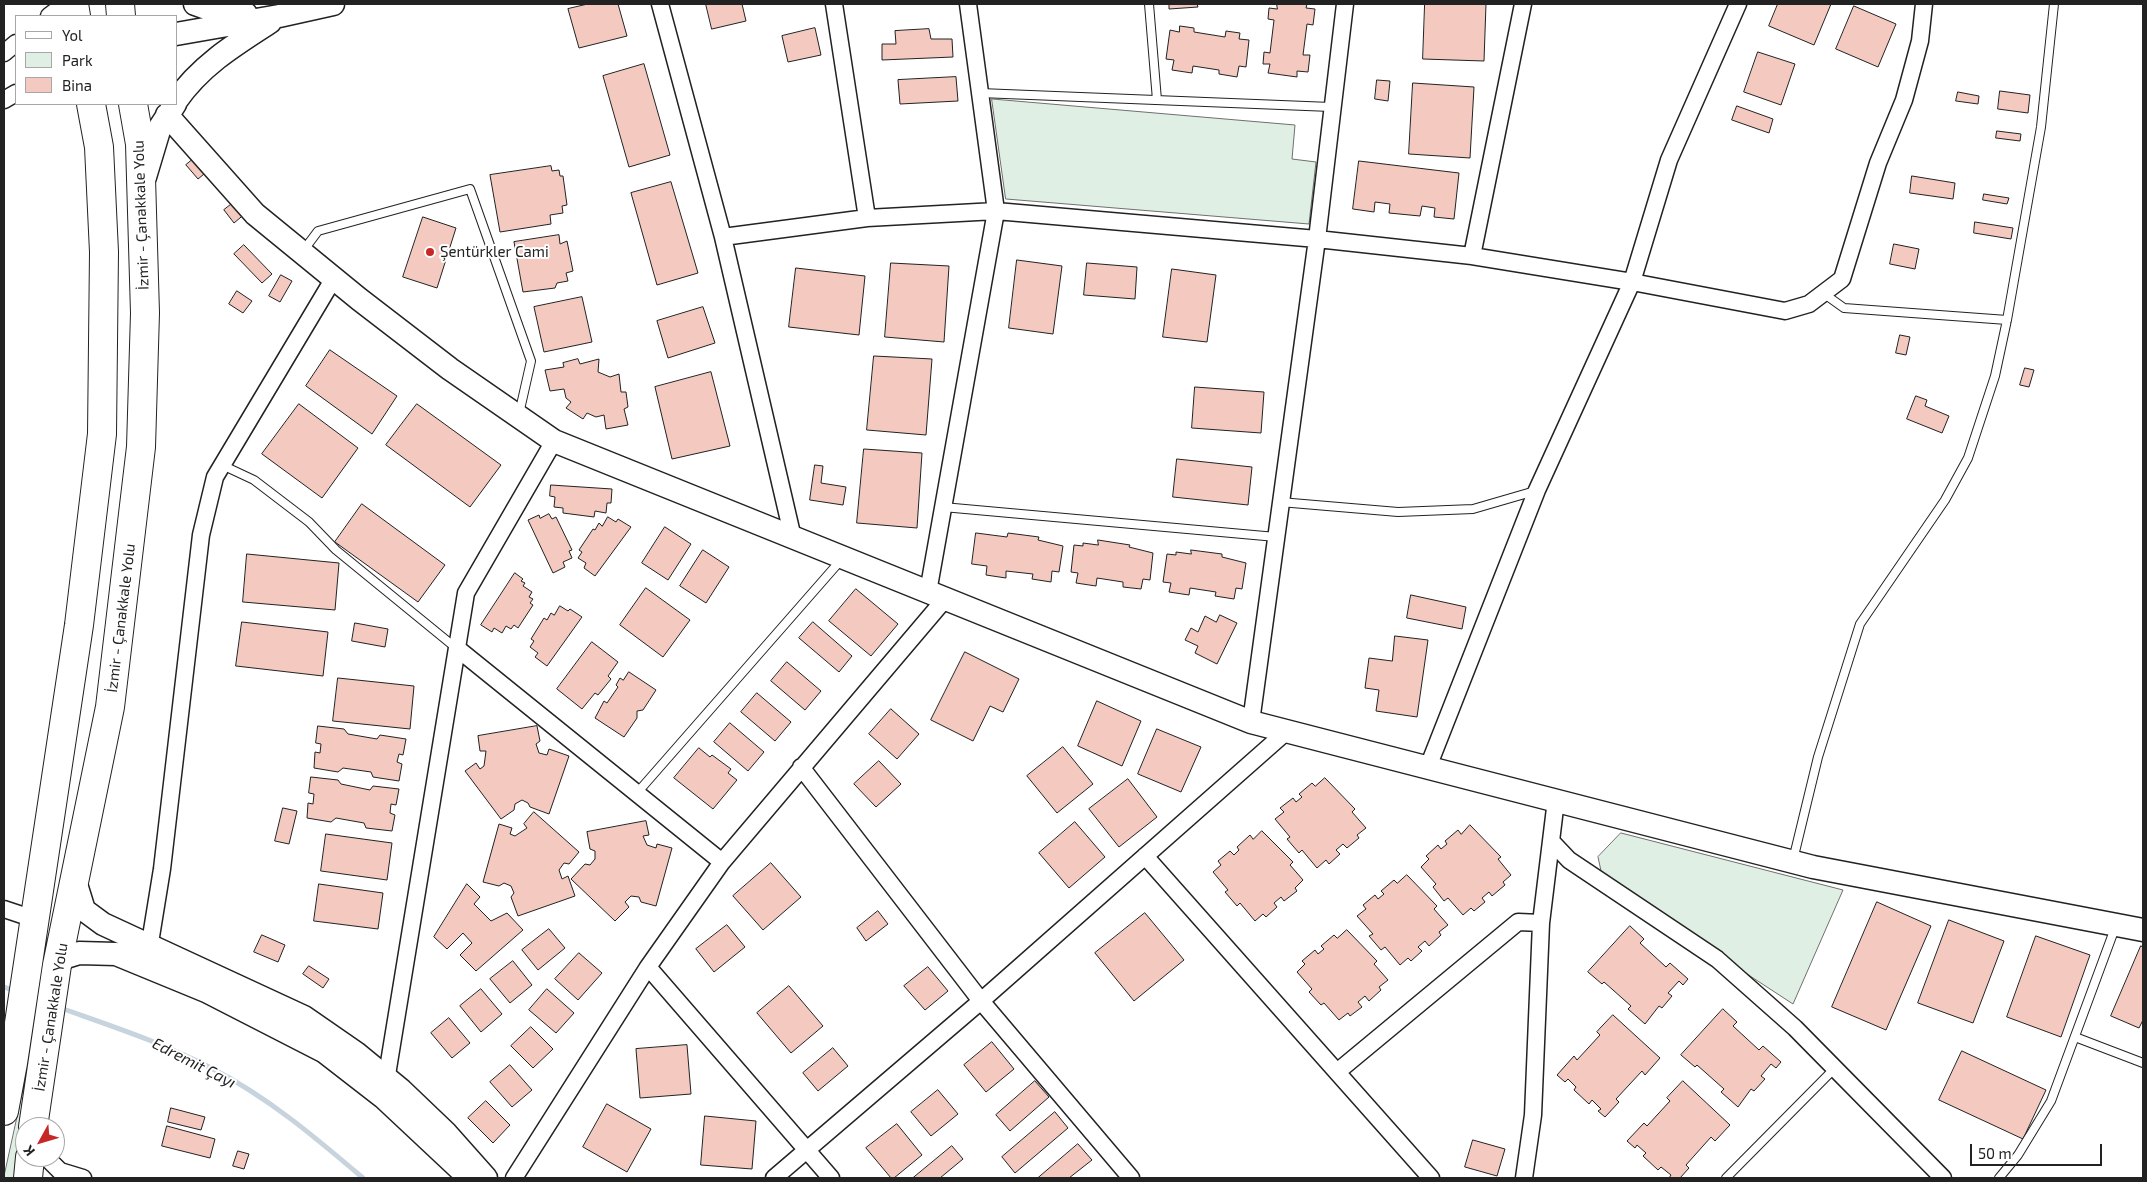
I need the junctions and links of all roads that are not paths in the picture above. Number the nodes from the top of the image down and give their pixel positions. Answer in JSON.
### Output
{"nodes":[{"id":1,"x":65,"y":4,"type":"edge"},
{"id":2,"x":195,"y":4,"type":"edge"},
{"id":3,"x":333,"y":4,"type":"edge"},
{"id":4,"x":660,"y":4,"type":"edge"},
{"id":5,"x":834,"y":4,"type":"edge"},
{"id":6,"x":968,"y":4,"type":"edge"},
{"id":7,"x":1149,"y":4,"type":"edge"},
{"id":8,"x":1345,"y":4,"type":"edge"},
{"id":9,"x":1523,"y":4,"type":"edge"},
{"id":10,"x":1738,"y":4,"type":"edge"},
{"id":11,"x":1924,"y":4,"type":"edge"},
{"id":12,"x":2054,"y":4,"type":"edge"},
{"id":13,"x":51,"y":15,"type":"edge"},
{"id":14,"x":279,"y":16,"type":"junction"},
{"id":15,"x":178,"y":34,"type":"edge"},
{"id":16,"x":15,"y":44,"type":"edge"},
{"id":17,"x":4,"y":53,"type":"edge"},
{"id":18,"x":980,"y":93,"type":"junction"},
{"id":19,"x":15,"y":94,"type":"edge"},
{"id":20,"x":178,"y":99,"type":"edge"},
{"id":21,"x":4,"y":100,"type":"edge"},
{"id":22,"x":1157,"y":100,"type":"junction"},
{"id":23,"x":91,"y":105,"type":"edge"},
{"id":24,"x":133,"y":105,"type":"edge"},
{"id":25,"x":173,"y":107,"type":"edge"},
{"id":26,"x":1331,"y":107,"type":"junction"},
{"id":27,"x":142,"y":190,"type":"junction"},
{"id":28,"x":996,"y":211,"type":"junction"},
{"id":29,"x":867,"y":218,"type":"junction"},
{"id":30,"x":723,"y":237,"type":"junction"},
{"id":31,"x":1317,"y":238,"type":"junction"},
{"id":32,"x":302,"y":252,"type":"junction"},
{"id":33,"x":1472,"y":256,"type":"junction"},
{"id":34,"x":334,"y":278,"type":"junction"},
{"id":35,"x":1632,"y":282,"type":"junction"},
{"id":36,"x":1823,"y":293,"type":"junction"},
{"id":37,"x":2007,"y":320,"type":"junction"},
{"id":38,"x":518,"y":416,"type":"junction"},
{"id":39,"x":554,"y":441,"type":"junction"},
{"id":40,"x":222,"y":465,"type":"junction"},
{"id":41,"x":1537,"y":490,"type":"junction"},
{"id":42,"x":1280,"y":502,"type":"junction"},
{"id":43,"x":943,"y":507,"type":"junction"},
{"id":44,"x":1276,"y":537,"type":"junction"},
{"id":45,"x":793,"y":538,"type":"junction"},
{"id":46,"x":842,"y":558,"type":"junction"},
{"id":47,"x":936,"y":596,"type":"junction"},
{"id":48,"x":458,"y":649,"type":"junction"},
{"id":49,"x":1252,"y":722,"type":"junction"},
{"id":50,"x":1287,"y":731,"type":"junction"},
{"id":51,"x":801,"y":767,"type":"junction"},
{"id":52,"x":1428,"y":767,"type":"junction"},
{"id":53,"x":637,"y":793,"type":"junction"},
{"id":54,"x":1556,"y":800,"type":"junction"},
{"id":55,"x":1551,"y":840,"type":"junction"},
{"id":56,"x":1145,"y":856,"type":"junction"},
{"id":57,"x":722,"y":862,"type":"junction"},
{"id":58,"x":1793,"y":862,"type":"junction"},
{"id":59,"x":75,"y":881,"type":"junction"},
{"id":60,"x":4,"y":909,"type":"edge"},
{"id":61,"x":34,"y":919,"type":"junction"},
{"id":62,"x":1541,"y":923,"type":"junction"},
{"id":63,"x":2116,"y":925,"type":"junction"},
{"id":64,"x":2143,"y":930,"type":"edge"},
{"id":65,"x":148,"y":957,"type":"junction"},
{"id":66,"x":57,"y":967,"type":"junction"},
{"id":67,"x":648,"y":967,"type":"junction"},
{"id":68,"x":981,"y":1001,"type":"junction"},
{"id":69,"x":2075,"y":1037,"type":"junction"},
{"id":70,"x":2143,"y":1063,"type":"edge"},
{"id":71,"x":9,"y":1068,"type":"edge"},
{"id":72,"x":1835,"y":1068,"type":"junction"},
{"id":73,"x":1336,"y":1072,"type":"junction"},
{"id":74,"x":385,"y":1088,"type":"junction"},
{"id":75,"x":4,"y":1111,"type":"edge"},
{"id":76,"x":35,"y":1117,"type":"edge"},
{"id":77,"x":807,"y":1149,"type":"junction"},
{"id":78,"x":55,"y":1167,"type":"edge"},
{"id":79,"x":83,"y":1178,"type":"edge"},
{"id":80,"x":470,"y":1178,"type":"edge"},
{"id":81,"x":486,"y":1178,"type":"edge"},
{"id":82,"x":514,"y":1178,"type":"edge"},
{"id":83,"x":774,"y":1178,"type":"edge"},
{"id":84,"x":831,"y":1178,"type":"edge"},
{"id":85,"x":1131,"y":1178,"type":"edge"},
{"id":86,"x":1431,"y":1178,"type":"edge"},
{"id":87,"x":1524,"y":1178,"type":"edge"},
{"id":88,"x":1726,"y":1178,"type":"edge"},
{"id":89,"x":1943,"y":1178,"type":"edge"},
{"id":90,"x":1999,"y":1178,"type":"edge"}],
"edges":[{"from":1,"to":13,"type":"street"},
{"from":2,"to":14,"type":"street"},
{"from":3,"to":14,"type":"street"},
{"from":4,"to":30,"type":"street"},
{"from":5,"to":29,"type":"street"},
{"from":6,"to":18,"type":"street"},
{"from":7,"to":22,"type":"lane"},
{"from":8,"to":26,"type":"street"},
{"from":9,"to":33,"type":"street"},
{"from":10,"to":35,"type":"street"},
{"from":11,"to":36,"type":"street"},
{"from":12,"to":37,"type":"lane"},
{"from":14,"to":15,"type":"street"},
{"from":14,"to":20,"type":"street"},
{"from":16,"to":17,"type":"street"},
{"from":18,"to":22,"type":"lane"},
{"from":18,"to":28,"type":"street"},
{"from":19,"to":21,"type":"street"},
{"from":22,"to":26,"type":"lane"},
{"from":23,"to":61,"type":"highway","name":"İzmir - Çanakkale Yolu"},
{"from":24,"to":27,"type":"highway","name":"İzmir - Çanakkale Yolu"},
{"from":25,"to":27,"type":"street"},
{"from":25,"to":32,"type":"street"},
{"from":26,"to":31,"type":"street"},
{"from":27,"to":59,"type":"highway","name":"İzmir - Çanakkale Yolu"},
{"from":28,"to":29,"type":"street"},
{"from":28,"to":31,"type":"street"},
{"from":28,"to":43,"type":"street"},
{"from":29,"to":30,"type":"street"},
{"from":30,"to":45,"type":"street"},
{"from":31,"to":33,"type":"street"},
{"from":31,"to":42,"type":"street"},
{"from":32,"to":34,"type":"street"},
{"from":32,"to":38,"type":"lane"},
{"from":33,"to":35,"type":"street"},
{"from":34,"to":38,"type":"street"},
{"from":34,"to":40,"type":"street"},
{"from":35,"to":36,"type":"street"},
{"from":35,"to":41,"type":"street"},
{"from":36,"to":37,"type":"lane"},
{"from":37,"to":58,"type":"lane"},
{"from":38,"to":39,"type":"street"},
{"from":39,"to":45,"type":"street"},
{"from":39,"to":48,"type":"street"},
{"from":40,"to":48,"type":"lane"},
{"from":40,"to":65,"type":"street"},
{"from":41,"to":42,"type":"lane"},
{"from":41,"to":52,"type":"street"},
{"from":42,"to":44,"type":"street"},
{"from":43,"to":44,"type":"lane"},
{"from":43,"to":47,"type":"street"},
{"from":44,"to":49,"type":"street"},
{"from":45,"to":46,"type":"street"},
{"from":46,"to":47,"type":"street"},
{"from":46,"to":53,"type":"lane"},
{"from":47,"to":49,"type":"street"},
{"from":47,"to":51,"type":"street"},
{"from":48,"to":53,"type":"street"},
{"from":48,"to":74,"type":"street"},
{"from":49,"to":50,"type":"street"},
{"from":50,"to":52,"type":"street"},
{"from":50,"to":56,"type":"street"},
{"from":51,"to":57,"type":"street"},
{"from":51,"to":68,"type":"street"},
{"from":52,"to":54,"type":"street"},
{"from":53,"to":57,"type":"street"},
{"from":54,"to":55,"type":"street"},
{"from":54,"to":58,"type":"street"},
{"from":55,"to":62,"type":"street"},
{"from":55,"to":72,"type":"street"},
{"from":56,"to":68,"type":"street"},
{"from":56,"to":73,"type":"street"},
{"from":57,"to":67,"type":"street"},
{"from":58,"to":63,"type":"street"},
{"from":59,"to":65,"type":"street"},
{"from":59,"to":66,"type":"highway","name":"İzmir - Çanakkale Yolu"},
{"from":60,"to":61,"type":"street"},
{"from":61,"to":71,"type":"highway","name":"İzmir - Çanakkale Yolu"},
{"from":62,"to":73,"type":"street"},
{"from":62,"to":87,"type":"street"},
{"from":63,"to":64,"type":"street"},
{"from":63,"to":69,"type":"lane"},
{"from":65,"to":66,"type":"street"},
{"from":65,"to":74,"type":"street"},
{"from":66,"to":76,"type":"highway","name":"İzmir - Çanakkale Yolu"},
{"from":67,"to":77,"type":"street"},
{"from":67,"to":82,"type":"street"},
{"from":68,"to":77,"type":"street"},
{"from":68,"to":85,"type":"street"},
{"from":69,"to":70,"type":"lane"},
{"from":69,"to":90,"type":"lane"},
{"from":71,"to":75,"type":"highway","name":"İzmir - Çanakkale Yolu"},
{"from":72,"to":88,"type":"lane"},
{"from":72,"to":89,"type":"street"},
{"from":73,"to":86,"type":"street"},
{"from":74,"to":80,"type":"street"},
{"from":74,"to":81,"type":"street"},
{"from":77,"to":83,"type":"street"},
{"from":77,"to":84,"type":"street"},
{"from":78,"to":79,"type":"street"}]}
